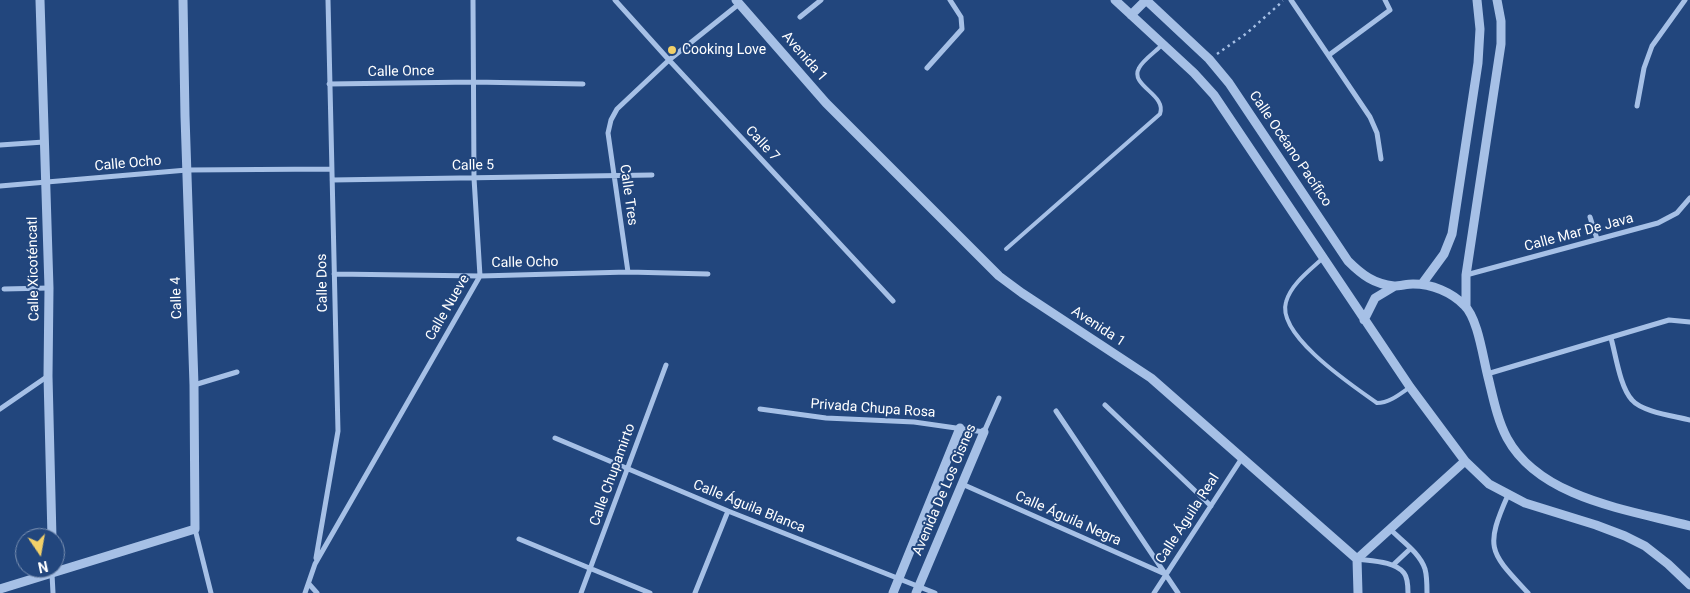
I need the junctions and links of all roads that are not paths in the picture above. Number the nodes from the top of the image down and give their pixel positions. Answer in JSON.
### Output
{"nodes":[{"id":1,"x":40,"y":0,"type":"edge"},
{"id":2,"x":183,"y":0,"type":"edge"},
{"id":3,"x":328,"y":0,"type":"edge"},
{"id":4,"x":473,"y":0,"type":"edge"},
{"id":5,"x":616,"y":0,"type":"edge"},
{"id":6,"x":821,"y":0,"type":"edge"},
{"id":7,"x":950,"y":0,"type":"edge"},
{"id":8,"x":1114,"y":0,"type":"edge"},
{"id":9,"x":1146,"y":0,"type":"edge"},
{"id":10,"x":1291,"y":0,"type":"edge"},
{"id":11,"x":1385,"y":0,"type":"edge"},
{"id":12,"x":1477,"y":0,"type":"edge"},
{"id":13,"x":1497,"y":0,"type":"edge"},
{"id":14,"x":1685,"y":0,"type":"edge"},
{"id":15,"x":738,"y":2,"type":"edge"},
{"id":16,"x":1131,"y":15,"type":"junction"},
{"id":17,"x":800,"y":17,"type":"dead end"},
{"id":18,"x":1163,"y":44,"type":"junction"},
{"id":19,"x":1329,"y":54,"type":"junction"},
{"id":20,"x":669,"y":60,"type":"junction"},
{"id":21,"x":927,"y":68,"type":"dead end"},
{"id":22,"x":473,"y":82,"type":"junction"},
{"id":23,"x":329,"y":84,"type":"junction"},
{"id":24,"x":583,"y":84,"type":"dead end"},
{"id":25,"x":1636,"y":106,"type":"dead end"},
{"id":26,"x":44,"y":142,"type":"junction"},
{"id":27,"x":0,"y":145,"type":"edge"},
{"id":28,"x":1381,"y":159,"type":"dead end"},
{"id":29,"x":332,"y":169,"type":"junction"},
{"id":30,"x":187,"y":170,"type":"junction"},
{"id":31,"x":613,"y":175,"type":"junction"},
{"id":32,"x":652,"y":175,"type":"dead end"},
{"id":33,"x":474,"y":178,"type":"junction"},
{"id":34,"x":332,"y":180,"type":"junction"},
{"id":35,"x":46,"y":182,"type":"junction"},
{"id":36,"x":0,"y":186,"type":"edge"},
{"id":37,"x":1690,"y":198,"type":"edge"},
{"id":38,"x":1590,"y":217,"type":"dead end"},
{"id":39,"x":1597,"y":239,"type":"junction"},
{"id":40,"x":1006,"y":249,"type":"dead end"},
{"id":41,"x":1323,"y":258,"type":"junction"},
{"id":42,"x":628,"y":272,"type":"junction"},
{"id":43,"x":334,"y":274,"type":"junction"},
{"id":44,"x":708,"y":274,"type":"dead end"},
{"id":45,"x":480,"y":276,"type":"junction"},
{"id":46,"x":1466,"y":276,"type":"junction"},
{"id":47,"x":1422,"y":284,"type":"junction"},
{"id":48,"x":1395,"y":286,"type":"junction"},
{"id":49,"x":49,"y":288,"type":"junction"},
{"id":50,"x":4,"y":289,"type":"dead end"},
{"id":51,"x":893,"y":301,"type":"dead end"},
{"id":52,"x":1466,"y":306,"type":"junction"},
{"id":53,"x":1364,"y":320,"type":"junction"},
{"id":54,"x":1690,"y":322,"type":"edge"},
{"id":55,"x":1611,"y":338,"type":"junction"},
{"id":56,"x":666,"y":365,"type":"dead end"},
{"id":57,"x":237,"y":372,"type":"dead end"},
{"id":58,"x":1487,"y":374,"type":"junction"},
{"id":59,"x":48,"y":376,"type":"junction"},
{"id":60,"x":194,"y":386,"type":"junction"},
{"id":61,"x":1410,"y":387,"type":"junction"},
{"id":62,"x":999,"y":398,"type":"dead end"},
{"id":63,"x":1105,"y":405,"type":"dead end"},
{"id":64,"x":0,"y":409,"type":"edge"},
{"id":65,"x":760,"y":409,"type":"dead end"},
{"id":66,"x":1056,"y":411,"type":"dead end"},
{"id":67,"x":1690,"y":420,"type":"edge"},
{"id":68,"x":960,"y":428,"type":"junction"},
{"id":69,"x":984,"y":432,"type":"junction"},
{"id":70,"x":555,"y":438,"type":"dead end"},
{"id":71,"x":1242,"y":458,"type":"junction"},
{"id":72,"x":1464,"y":461,"type":"junction"},
{"id":73,"x":627,"y":468,"type":"junction"},
{"id":74,"x":962,"y":484,"type":"junction"},
{"id":75,"x":1508,"y":495,"type":"junction"},
{"id":76,"x":1210,"y":506,"type":"junction"},
{"id":77,"x":728,"y":511,"type":"junction"},
{"id":78,"x":1690,"y":526,"type":"edge"},
{"id":79,"x":52,"y":528,"type":"edge"},
{"id":80,"x":195,"y":529,"type":"junction"},
{"id":81,"x":1390,"y":530,"type":"junction"},
{"id":82,"x":519,"y":539,"type":"dead end"},
{"id":83,"x":1410,"y":549,"type":"junction"},
{"id":84,"x":1358,"y":559,"type":"junction"},
{"id":85,"x":315,"y":564,"type":"junction"},
{"id":86,"x":1393,"y":566,"type":"junction"},
{"id":87,"x":65,"y":567,"type":"edge"},
{"id":88,"x":590,"y":569,"type":"junction"},
{"id":89,"x":1165,"y":574,"type":"junction"},
{"id":90,"x":32,"y":578,"type":"edge"},
{"id":91,"x":52,"y":578,"type":"edge"},
{"id":92,"x":898,"y":579,"type":"junction"},
{"id":93,"x":309,"y":584,"type":"junction"},
{"id":94,"x":1690,"y":585,"type":"edge"},
{"id":95,"x":0,"y":589,"type":"edge"},
{"id":96,"x":917,"y":590,"type":"edge"},
{"id":97,"x":53,"y":593,"type":"edge"},
{"id":98,"x":211,"y":593,"type":"edge"},
{"id":99,"x":305,"y":593,"type":"edge"},
{"id":100,"x":317,"y":593,"type":"edge"},
{"id":101,"x":581,"y":593,"type":"edge"},
{"id":102,"x":650,"y":593,"type":"edge"},
{"id":103,"x":695,"y":593,"type":"edge"},
{"id":104,"x":893,"y":593,"type":"edge"},
{"id":105,"x":935,"y":593,"type":"edge"},
{"id":106,"x":1154,"y":593,"type":"edge"},
{"id":107,"x":1178,"y":593,"type":"edge"},
{"id":108,"x":1358,"y":593,"type":"edge"},
{"id":109,"x":1408,"y":593,"type":"edge"},
{"id":110,"x":1427,"y":593,"type":"edge"},
{"id":111,"x":1528,"y":593,"type":"edge"}],
"edges":[{"from":1,"to":26,"type":"street","name":"Calle Xicoténcatl"},
{"from":2,"to":30,"type":"street","name":"Calle 4"},
{"from":3,"to":23,"type":"street","name":"Calle Dos"},
{"from":4,"to":22,"type":"street","name":"Calle Nueve"},
{"from":5,"to":20,"type":"street","name":"Calle 7"},
{"from":6,"to":17,"type":"street"},
{"from":7,"to":21,"type":"street"},
{"from":8,"to":16,"type":"street"},
{"from":9,"to":16,"type":"street"},
{"from":9,"to":48,"type":"street","name":"Calle Océano Pacífico"},
{"from":10,"to":19,"type":"street"},
{"from":11,"to":19,"type":"street"},
{"from":12,"to":47,"type":"street"},
{"from":13,"to":46,"type":"street"},
{"from":14,"to":25,"type":"street"},
{"from":15,"to":20,"type":"street"},
{"from":15,"to":71,"type":"street","name":"Avenida 1"},
{"from":16,"to":18,"type":"street"},
{"from":18,"to":40,"type":"lane"},
{"from":18,"to":41,"type":"street"},
{"from":19,"to":28,"type":"street"},
{"from":20,"to":31,"type":"street","name":"Calle Tres"},
{"from":20,"to":51,"type":"street","name":"Calle 7"},
{"from":22,"to":23,"type":"street","name":"Calle Once"},
{"from":22,"to":24,"type":"street","name":"Calle Once"},
{"from":22,"to":33,"type":"street","name":"Calle Nueve"},
{"from":23,"to":29,"type":"street","name":"Calle Dos"},
{"from":26,"to":27,"type":"street"},
{"from":26,"to":35,"type":"street","name":"Calle Xicoténcatl"},
{"from":29,"to":30,"type":"street","name":"Calle Ocho"},
{"from":29,"to":34,"type":"street","name":"Calle Dos"},
{"from":30,"to":35,"type":"street","name":"Calle Ocho"},
{"from":30,"to":60,"type":"street","name":"Calle 4"},
{"from":31,"to":32,"type":"street","name":"Calle 5"},
{"from":31,"to":33,"type":"street","name":"Calle 5"},
{"from":31,"to":42,"type":"street","name":"Calle Tres"},
{"from":33,"to":34,"type":"street","name":"Calle 5"},
{"from":33,"to":45,"type":"street","name":"Calle Nueve"},
{"from":34,"to":43,"type":"street","name":"Calle Dos"},
{"from":35,"to":36,"type":"street","name":"Calle Ocho"},
{"from":35,"to":49,"type":"street","name":"Calle Xicoténcatl"},
{"from":37,"to":39,"type":"street","name":"Calle Mar De Java"},
{"from":38,"to":39,"type":"street"},
{"from":39,"to":46,"type":"street","name":"Calle Mar De Java"},
{"from":41,"to":53,"type":"street"},
{"from":41,"to":61,"type":"lane"},
{"from":42,"to":44,"type":"street","name":"Calle Ocho"},
{"from":42,"to":45,"type":"street","name":"Calle Ocho"},
{"from":43,"to":45,"type":"street","name":"Calle Ocho"},
{"from":43,"to":85,"type":"street","name":"Calle Dos"},
{"from":45,"to":85,"type":"street","name":"Calle Nueve"},
{"from":46,"to":52,"type":"street"},
{"from":47,"to":48,"type":"street","name":"Calle Océano Pacífico"},
{"from":47,"to":52,"type":"street","name":"Calle Océano Pacífico"},
{"from":48,"to":53,"type":"street"},
{"from":49,"to":50,"type":"street"},
{"from":49,"to":59,"type":"street","name":"Calle Xicoténcatl"},
{"from":52,"to":58,"type":"street"},
{"from":53,"to":61,"type":"street"},
{"from":54,"to":55,"type":"street"},
{"from":55,"to":58,"type":"street"},
{"from":55,"to":67,"type":"street"},
{"from":56,"to":73,"type":"street","name":"Calle Chupamirto"},
{"from":57,"to":60,"type":"street"},
{"from":58,"to":78,"type":"street"},
{"from":59,"to":64,"type":"street"},
{"from":59,"to":79,"type":"street","name":"Calle Xicoténcatl"},
{"from":60,"to":80,"type":"street","name":"Calle 4"},
{"from":61,"to":72,"type":"street"},
{"from":62,"to":69,"type":"street","name":"Avenida De Los Cisnes"},
{"from":63,"to":76,"type":"street"},
{"from":65,"to":68,"type":"street","name":"Privada Chupa Rosa"},
{"from":66,"to":89,"type":"street","name":"Calle Águila Negra"},
{"from":68,"to":69,"type":"street","name":"Privada Chupa Rosa"},
{"from":68,"to":92,"type":"street","name":"Avenida De Los Cisnes"},
{"from":69,"to":74,"type":"street","name":"Avenida De Los Cisnes"},
{"from":70,"to":73,"type":"street","name":"Calle Águila Blanca"},
{"from":71,"to":76,"type":"street","name":"Calle Águila Real"},
{"from":71,"to":84,"type":"street","name":"Avenida 1"},
{"from":72,"to":75,"type":"street"},
{"from":72,"to":81,"type":"street"},
{"from":73,"to":77,"type":"street","name":"Calle Águila Blanca"},
{"from":73,"to":88,"type":"street","name":"Calle Chupamirto"},
{"from":74,"to":89,"type":"street","name":"Calle Águila Negra"},
{"from":74,"to":96,"type":"street","name":"Avenida De Los Cisnes"},
{"from":75,"to":94,"type":"street"},
{"from":75,"to":111,"type":"street"},
{"from":76,"to":89,"type":"street","name":"Calle Águila Real"},
{"from":77,"to":92,"type":"street","name":"Calle Águila Blanca"},
{"from":77,"to":103,"type":"street"},
{"from":80,"to":87,"type":"street"},
{"from":80,"to":98,"type":"street","name":"Calle 4"},
{"from":81,"to":83,"type":"street"},
{"from":81,"to":84,"type":"street"},
{"from":82,"to":88,"type":"street"},
{"from":83,"to":86,"type":"street"},
{"from":83,"to":110,"type":"street"},
{"from":84,"to":86,"type":"street"},
{"from":84,"to":108,"type":"street"},
{"from":85,"to":93,"type":"street","name":"Calle Nueve"},
{"from":86,"to":109,"type":"street"},
{"from":88,"to":101,"type":"street","name":"Calle Chupamirto"},
{"from":88,"to":102,"type":"street"},
{"from":89,"to":106,"type":"street","name":"Calle Águila Real"},
{"from":89,"to":107,"type":"street","name":"Calle Águila Negra"},
{"from":90,"to":95,"type":"street"},
{"from":91,"to":97,"type":"street"},
{"from":92,"to":96,"type":"street","name":"Calle Águila Blanca"},
{"from":92,"to":104,"type":"street","name":"Avenida De Los Cisnes"},
{"from":93,"to":99,"type":"street","name":"Calle Nueve"},
{"from":93,"to":100,"type":"street"},
{"from":96,"to":105,"type":"street","name":"Calle Águila Blanca"}]}
